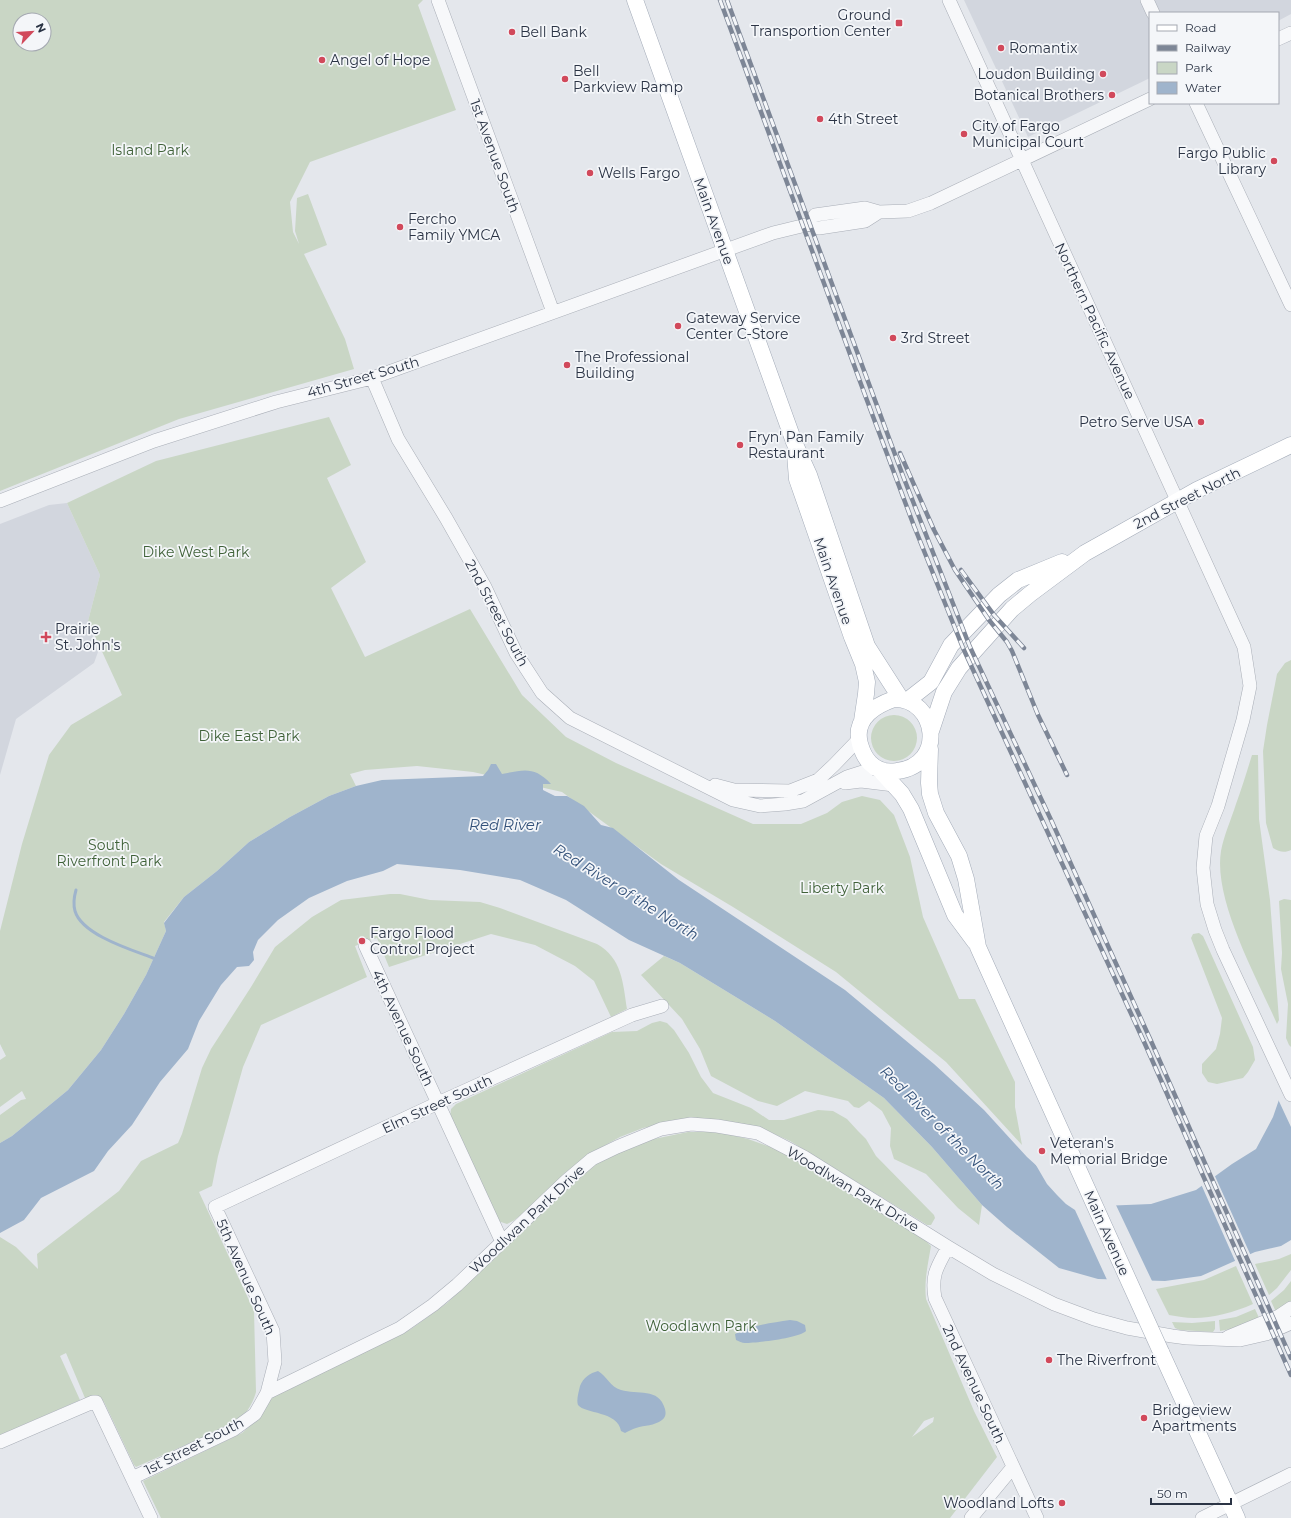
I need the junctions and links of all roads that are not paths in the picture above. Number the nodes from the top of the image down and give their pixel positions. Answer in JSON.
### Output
{"nodes":[{"id":1,"x":438,"y":0,"type":"edge"},
{"id":2,"x":635,"y":0,"type":"edge"},
{"id":3,"x":949,"y":0,"type":"edge"},
{"id":4,"x":1147,"y":0,"type":"edge"},
{"id":5,"x":1153,"y":12,"type":"edge"},
{"id":6,"x":1291,"y":33,"type":"edge"},
{"id":7,"x":1279,"y":39,"type":"edge"},
{"id":8,"x":1149,"y":99,"type":"edge"},
{"id":9,"x":1196,"y":104,"type":"edge"},
{"id":10,"x":1022,"y":160,"type":"junction"},
{"id":11,"x":725,"y":251,"type":"junction"},
{"id":12,"x":1291,"y":305,"type":"edge"},
{"id":13,"x":553,"y":312,"type":"junction"},
{"id":14,"x":372,"y":378,"type":"junction"},
{"id":15,"x":794,"y":442,"type":"junction"},
{"id":16,"x":1291,"y":445,"type":"edge"},
{"id":17,"x":0,"y":501,"type":"edge"},
{"id":18,"x":1178,"y":501,"type":"junction"},
{"id":19,"x":1085,"y":553,"type":"junction"},
{"id":20,"x":905,"y":700,"type":"junction"},
{"id":21,"x":862,"y":721,"type":"junction"},
{"id":22,"x":931,"y":732,"type":"junction"},
{"id":23,"x":859,"y":739,"type":"junction"},
{"id":24,"x":930,"y":749,"type":"junction"},
{"id":25,"x":878,"y":769,"type":"junction"},
{"id":26,"x":694,"y":779,"type":"junction"},
{"id":27,"x":894,"y":786,"type":"junction"},
{"id":28,"x":828,"y":788,"type":"junction"},
{"id":29,"x":365,"y":945,"type":"dead end"},
{"id":30,"x":978,"y":947,"type":"junction"},
{"id":31,"x":662,"y":1006,"type":"dead end"},
{"id":32,"x":1291,"y":1095,"type":"edge"},
{"id":33,"x":438,"y":1103,"type":"junction"},
{"id":34,"x":215,"y":1208,"type":"joint"},
{"id":35,"x":502,"y":1242,"type":"junction"},
{"id":36,"x":948,"y":1247,"type":"junction"},
{"id":37,"x":1291,"y":1308,"type":"edge"},
{"id":38,"x":1291,"y":1323,"type":"edge"},
{"id":39,"x":1223,"y":1339,"type":"junction"},
{"id":40,"x":267,"y":1393,"type":"junction"},
{"id":41,"x":0,"y":1442,"type":"edge"},
{"id":42,"x":1013,"y":1467,"type":"junction"},
{"id":43,"x":1291,"y":1474,"type":"edge"},
{"id":44,"x":132,"y":1478,"type":"junction"},
{"id":45,"x":1234,"y":1511,"type":"edge"},
{"id":46,"x":151,"y":1518,"type":"edge"},
{"id":47,"x":971,"y":1518,"type":"edge"},
{"id":48,"x":1037,"y":1518,"type":"edge"},
{"id":49,"x":1202,"y":1518,"type":"edge"}],
"edges":[{"from":1,"to":13,"type":"street","name":"1st Avenue South"},
{"from":2,"to":11,"type":"main road","name":"Main Avenue"},
{"from":3,"to":10,"type":"street","name":"Northern Pacific Avenue"},
{"from":4,"to":5,"type":"street"},
{"from":6,"to":7,"type":"street"},
{"from":8,"to":10,"type":"street"},
{"from":9,"to":12,"type":"street"},
{"from":10,"to":11,"type":"street","name":"4th Street South"},
{"from":10,"to":18,"type":"street","name":"Northern Pacific Avenue"},
{"from":11,"to":13,"type":"street","name":"4th Street South"},
{"from":11,"to":15,"type":"main road","name":"Main Avenue"},
{"from":13,"to":14,"type":"street","name":"4th Street South"},
{"from":14,"to":17,"type":"street","name":"4th Street South"},
{"from":14,"to":26,"type":"street","name":"2nd Street South"},
{"from":15,"to":20,"type":"main road","name":"Main Avenue"},
{"from":15,"to":21,"type":"main road","name":"Main Avenue"},
{"from":16,"to":18,"type":"main road","name":"2nd Street North"},
{"from":18,"to":19,"type":"main road","name":"2nd Street North"},
{"from":18,"to":32,"type":"street","name":"Northern Pacific Avenue"},
{"from":19,"to":20,"type":"main road","name":"2nd Street North"},
{"from":19,"to":22,"type":"main road","name":"2nd Street North"},
{"from":20,"to":21,"type":"main road"},
{"from":20,"to":22,"type":"main road"},
{"from":21,"to":23,"type":"main road"},
{"from":22,"to":24,"type":"main road"},
{"from":23,"to":25,"type":"main road"},
{"from":23,"to":26,"type":"street","name":"2nd Street South"},
{"from":24,"to":25,"type":"main road"},
{"from":24,"to":30,"type":"main road","name":"Main Avenue"},
{"from":25,"to":27,"type":"main road","name":"Main Avenue"},
{"from":25,"to":28,"type":"street","name":"2nd Street South"},
{"from":26,"to":28,"type":"street","name":"2nd Street South"},
{"from":27,"to":28,"type":"street"},
{"from":27,"to":30,"type":"main road","name":"Main Avenue"},
{"from":29,"to":33,"type":"street","name":"4th Avenue South"},
{"from":30,"to":45,"type":"main road","name":"Main Avenue","bridge":true},
{"from":31,"to":33,"type":"street","name":"Elm Street South"},
{"from":33,"to":34,"type":"street","name":"Elm Street South"},
{"from":33,"to":35,"type":"street","name":"4th Avenue South"},
{"from":34,"to":40,"type":"street","name":"5th Avenue South"},
{"from":35,"to":36,"type":"street","name":"Woodlwan Park Drive"},
{"from":35,"to":40,"type":"street","name":"Woodlwan Park Drive"},
{"from":36,"to":39,"type":"street","name":"Woodlwan Park Drive"},
{"from":36,"to":42,"type":"street","name":"2nd Avenue South"},
{"from":37,"to":39,"type":"street"},
{"from":38,"to":39,"type":"street","name":"Woodlwan Park Drive"},
{"from":40,"to":44,"type":"street","name":"1st Street South"},
{"from":41,"to":44,"type":"street"},
{"from":42,"to":47,"type":"street"},
{"from":42,"to":48,"type":"street","name":"2nd Avenue South"},
{"from":43,"to":45,"type":"street"},
{"from":44,"to":46,"type":"street"},
{"from":45,"to":49,"type":"street"}]}
